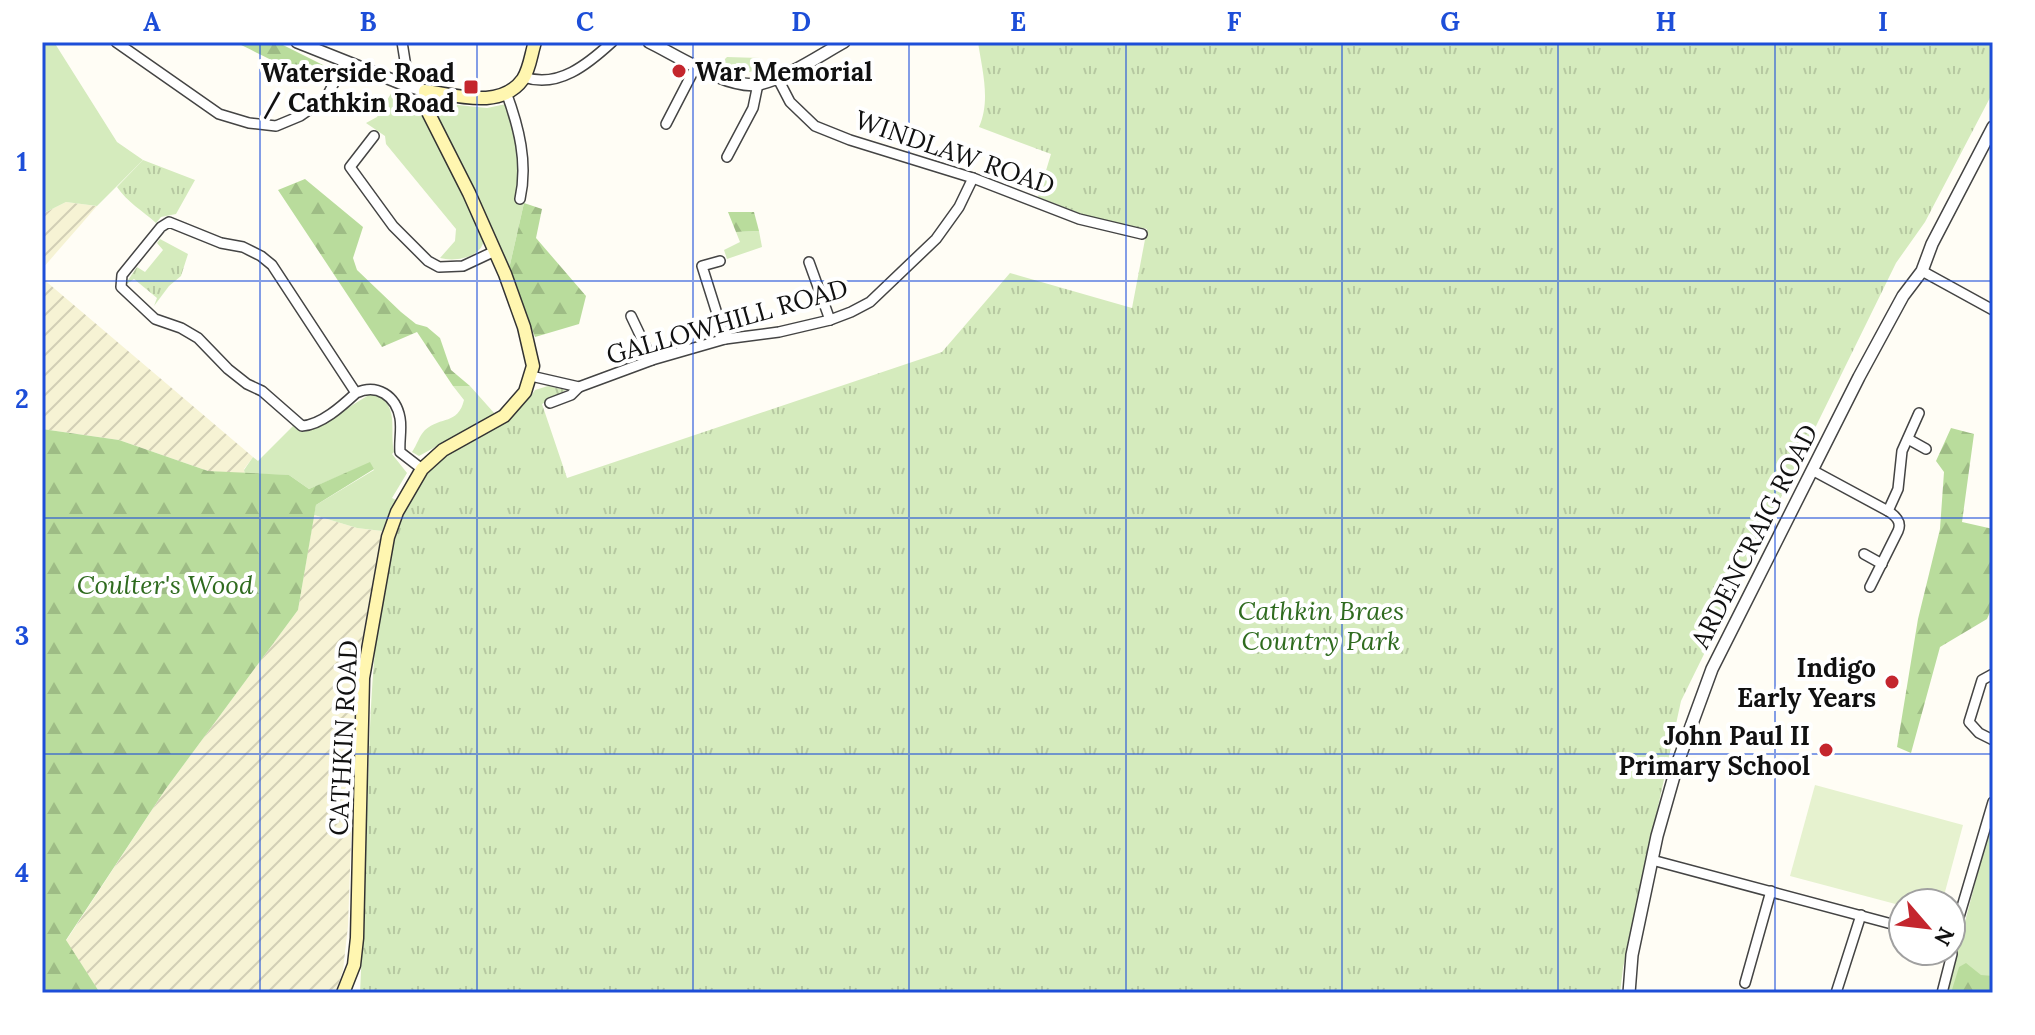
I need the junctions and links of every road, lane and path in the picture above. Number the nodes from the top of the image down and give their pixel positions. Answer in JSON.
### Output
{"nodes":[{"id":1,"x":116,"y":42,"type":"edge"},
{"id":2,"x":297,"y":42,"type":"edge"},
{"id":3,"x":402,"y":42,"type":"edge"},
{"id":4,"x":535,"y":42,"type":"edge"},
{"id":5,"x":612,"y":42,"type":"edge"},
{"id":6,"x":649,"y":42,"type":"edge"},
{"id":7,"x":844,"y":42,"type":"edge"},
{"id":8,"x":345,"y":62,"type":"junction"},
{"id":9,"x":696,"y":66,"type":"junction"},
{"id":10,"x":524,"y":77,"type":"junction"},
{"id":11,"x":777,"y":77,"type":"junction"},
{"id":12,"x":400,"y":83,"type":"junction"},
{"id":13,"x":758,"y":84,"type":"junction"},
{"id":14,"x":425,"y":91,"type":"junction"},
{"id":15,"x":506,"y":92,"type":"junction"},
{"id":16,"x":666,"y":124,"type":"dead end"},
{"id":17,"x":1993,"y":127,"type":"edge"},
{"id":18,"x":374,"y":136,"type":"dead end"},
{"id":19,"x":1990,"y":140,"type":"edge"},
{"id":20,"x":727,"y":157,"type":"dead end"},
{"id":21,"x":973,"y":178,"type":"junction"},
{"id":22,"x":520,"y":199,"type":"dead end"},
{"id":23,"x":1142,"y":234,"type":"dead end"},
{"id":24,"x":495,"y":251,"type":"junction"},
{"id":25,"x":720,"y":261,"type":"dead end"},
{"id":26,"x":809,"y":262,"type":"dead end"},
{"id":27,"x":1922,"y":271,"type":"junction"},
{"id":28,"x":1993,"y":310,"type":"edge"},
{"id":29,"x":631,"y":316,"type":"dead end"},
{"id":30,"x":830,"y":320,"type":"junction"},
{"id":31,"x":725,"y":339,"type":"junction"},
{"id":32,"x":652,"y":360,"type":"junction"},
{"id":33,"x":531,"y":376,"type":"junction"},
{"id":34,"x":579,"y":387,"type":"junction"},
{"id":35,"x":356,"y":393,"type":"junction"},
{"id":36,"x":550,"y":403,"type":"dead end"},
{"id":37,"x":1919,"y":413,"type":"dead end"},
{"id":38,"x":1908,"y":439,"type":"junction"},
{"id":39,"x":1926,"y":449,"type":"dead end"},
{"id":40,"x":422,"y":469,"type":"junction"},
{"id":41,"x":1812,"y":470,"type":"junction"},
{"id":42,"x":1888,"y":511,"type":"junction"},
{"id":43,"x":1864,"y":554,"type":"dead end"},
{"id":44,"x":1882,"y":564,"type":"junction"},
{"id":45,"x":1870,"y":587,"type":"dead end"},
{"id":46,"x":1993,"y":674,"type":"edge"},
{"id":47,"x":1993,"y":740,"type":"edge"},
{"id":48,"x":1993,"y":802,"type":"edge"},
{"id":49,"x":1652,"y":860,"type":"junction"},
{"id":50,"x":1967,"y":890,"type":"edge"},
{"id":51,"x":1771,"y":891,"type":"junction"},
{"id":52,"x":1861,"y":915,"type":"junction"},
{"id":53,"x":1887,"y":922,"type":"edge"},
{"id":54,"x":1949,"y":967,"type":"edge"},
{"id":55,"x":1745,"y":983,"type":"dead end"},
{"id":56,"x":343,"y":993,"type":"edge"},
{"id":57,"x":1629,"y":993,"type":"edge"},
{"id":58,"x":1836,"y":993,"type":"edge"},
{"id":59,"x":1942,"y":993,"type":"edge"}],
"edges":[{"from":1,"to":8,"type":"street"},
{"from":2,"to":8,"type":"street"},
{"from":3,"to":12,"type":"street"},
{"from":4,"to":10,"type":"main road"},
{"from":5,"to":10,"type":"street"},
{"from":6,"to":9,"type":"street"},
{"from":7,"to":11,"type":"street"},
{"from":8,"to":12,"type":"street"},
{"from":9,"to":13,"type":"street"},
{"from":9,"to":16,"type":"street"},
{"from":10,"to":15,"type":"main road"},
{"from":11,"to":13,"type":"street"},
{"from":11,"to":21,"type":"street","name":"WINDLAW ROAD"},
{"from":12,"to":14,"type":"street"},
{"from":13,"to":20,"type":"street"},
{"from":14,"to":15,"type":"main road"},
{"from":14,"to":24,"type":"main road"},
{"from":15,"to":22,"type":"street"},
{"from":17,"to":19,"type":"street","name":"ARDENCRAIG ROAD"},
{"from":18,"to":24,"type":"street"},
{"from":19,"to":27,"type":"street","name":"ARDENCRAIG ROAD"},
{"from":21,"to":23,"type":"street","name":"WINDLAW ROAD"},
{"from":21,"to":30,"type":"street","name":"GALLOWHILL ROAD"},
{"from":24,"to":33,"type":"main road"},
{"from":25,"to":31,"type":"street"},
{"from":26,"to":30,"type":"street"},
{"from":27,"to":28,"type":"street"},
{"from":27,"to":41,"type":"street","name":"ARDENCRAIG ROAD"},
{"from":29,"to":32,"type":"street"},
{"from":30,"to":31,"type":"street","name":"GALLOWHILL ROAD"},
{"from":31,"to":32,"type":"street","name":"GALLOWHILL ROAD"},
{"from":32,"to":34,"type":"street","name":"GALLOWHILL ROAD"},
{"from":33,"to":34,"type":"street","name":"GALLOWHILL ROAD"},
{"from":33,"to":40,"type":"main road","name":"CATHKIN ROAD"},
{"from":34,"to":36,"type":"street"},
{"from":35,"to":35,"type":"street"},
{"from":35,"to":40,"type":"street"},
{"from":37,"to":38,"type":"street"},
{"from":38,"to":39,"type":"street"},
{"from":38,"to":42,"type":"street"},
{"from":40,"to":56,"type":"main road","name":"CATHKIN ROAD"},
{"from":41,"to":42,"type":"street"},
{"from":41,"to":49,"type":"street","name":"ARDENCRAIG ROAD"},
{"from":42,"to":44,"type":"street"},
{"from":43,"to":44,"type":"street"},
{"from":44,"to":45,"type":"street"},
{"from":46,"to":47,"type":"street"},
{"from":48,"to":50,"type":"street"},
{"from":49,"to":51,"type":"street"},
{"from":49,"to":57,"type":"street","name":"ARDENCRAIG ROAD"},
{"from":51,"to":52,"type":"street"},
{"from":51,"to":55,"type":"street"},
{"from":52,"to":53,"type":"street"},
{"from":52,"to":58,"type":"street"},
{"from":54,"to":59,"type":"street"}]}
